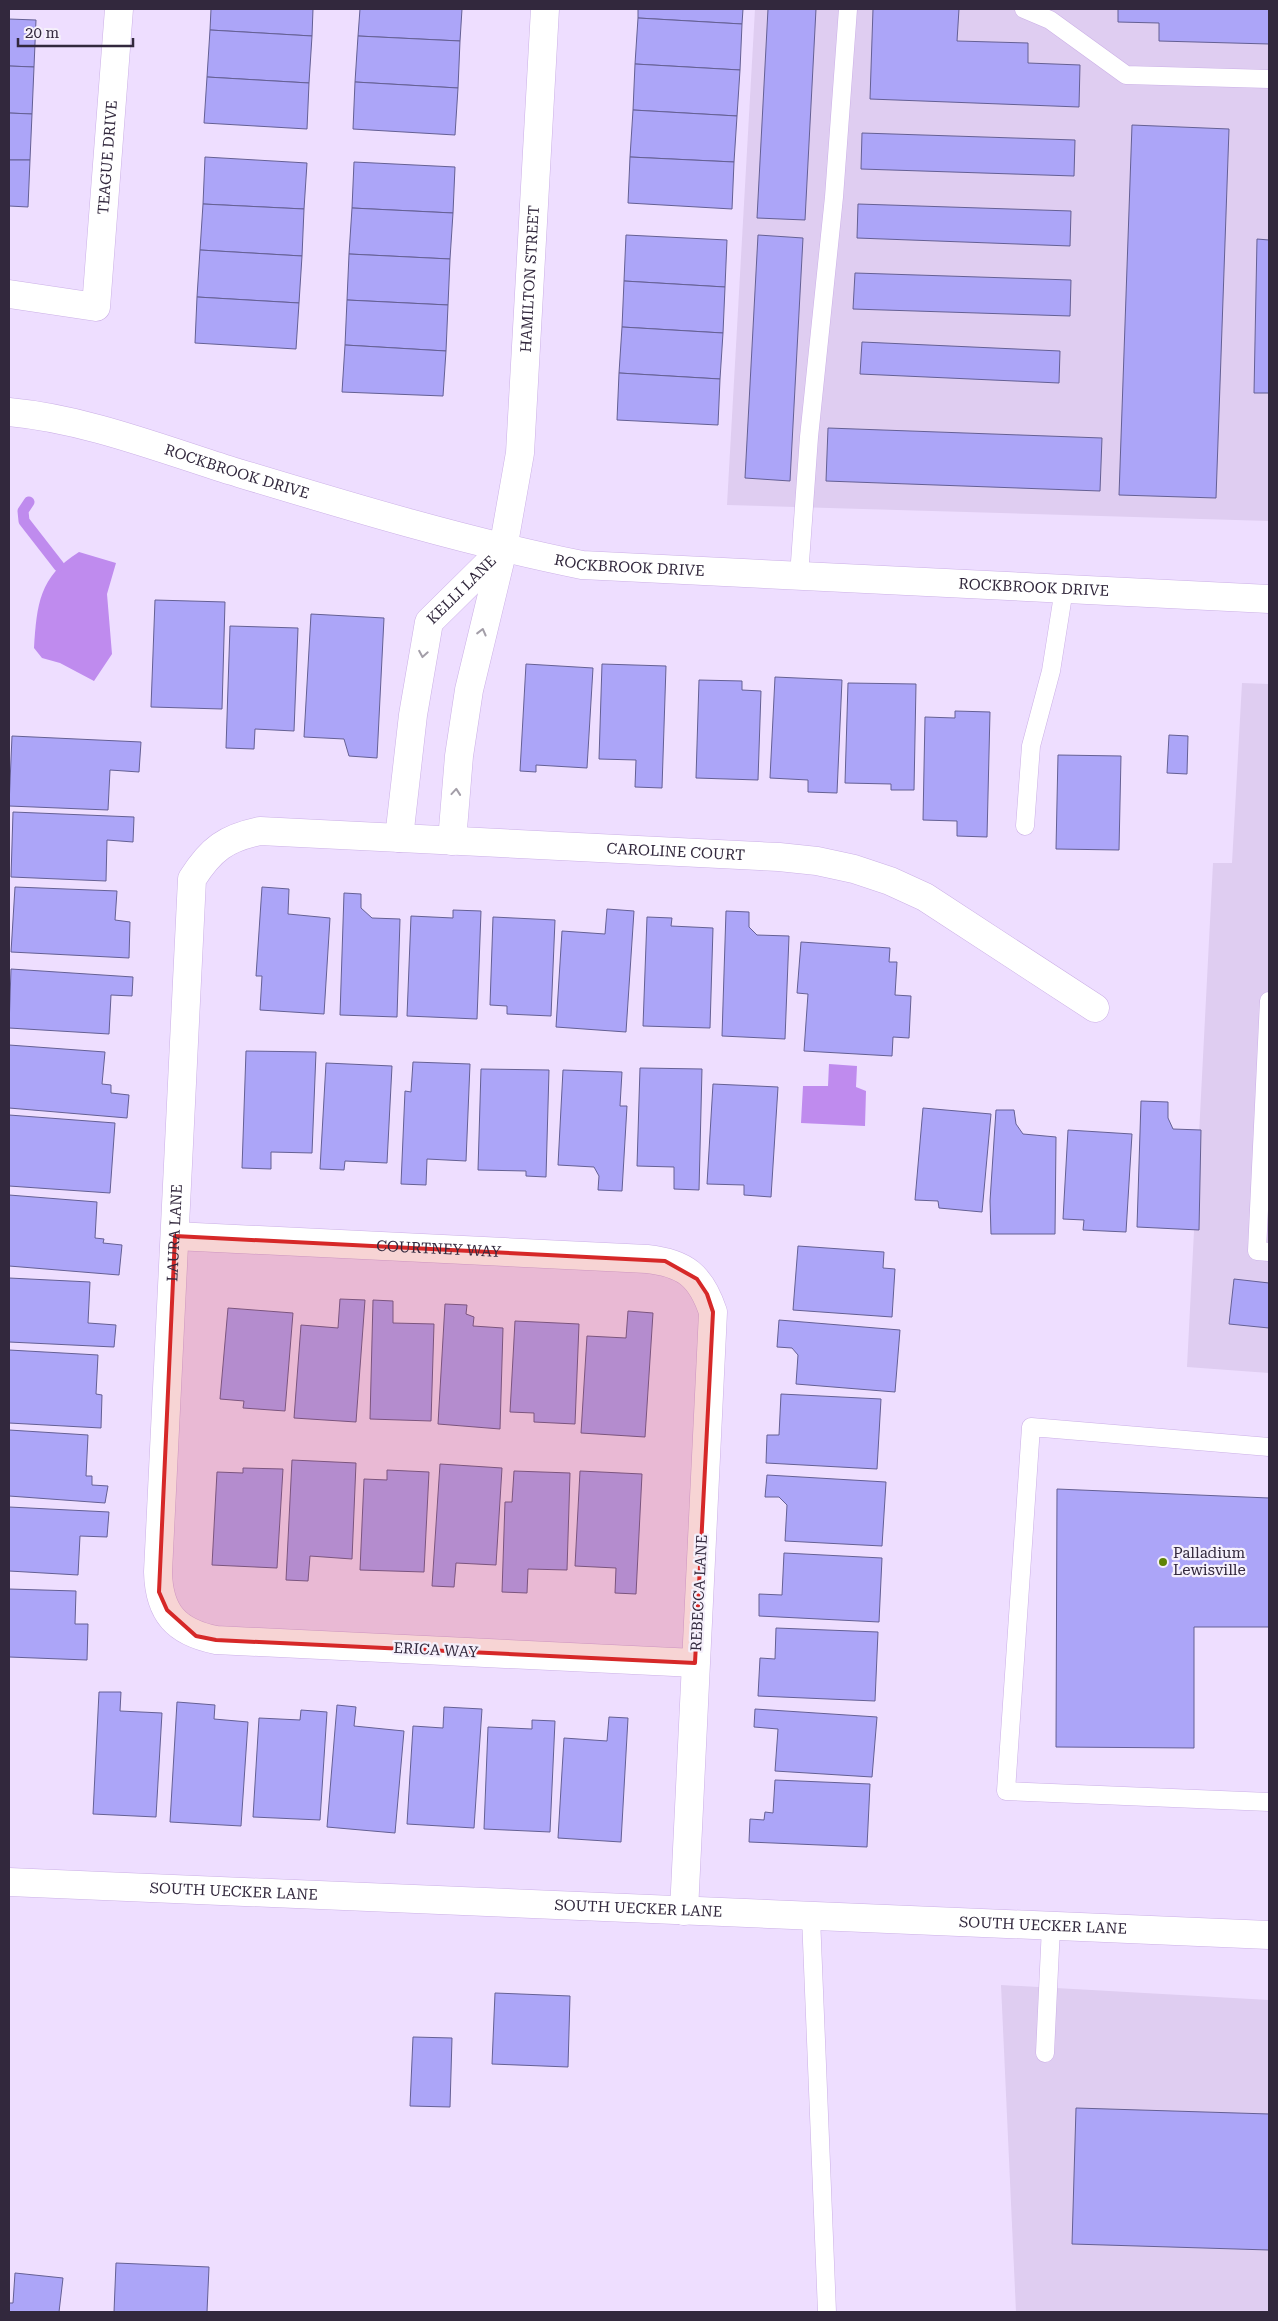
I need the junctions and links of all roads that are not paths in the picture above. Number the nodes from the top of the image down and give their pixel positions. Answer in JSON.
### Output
{"nodes":[{"id":1,"x":119,"y":9,"type":"edge"},
{"id":2,"x":546,"y":9,"type":"edge"},
{"id":3,"x":848,"y":9,"type":"edge"},
{"id":4,"x":1024,"y":9,"type":"edge"},
{"id":5,"x":1269,"y":79,"type":"edge"},
{"id":6,"x":9,"y":294,"type":"edge"},
{"id":7,"x":9,"y":412,"type":"edge"},
{"id":8,"x":503,"y":549,"type":"junction"},
{"id":9,"x":799,"y":576,"type":"junction"},
{"id":10,"x":1064,"y":589,"type":"junction"},
{"id":11,"x":1269,"y":599,"type":"edge"},
{"id":12,"x":1025,"y":826,"type":"dead end"},
{"id":13,"x":400,"y":838,"type":"junction"},
{"id":14,"x":452,"y":841,"type":"junction"},
{"id":15,"x":220,"y":846,"type":"joint"},
{"id":16,"x":1269,"y":1001,"type":"edge"},
{"id":17,"x":1095,"y":1008,"type":"dead end"},
{"id":18,"x":174,"y":1236,"type":"junction"},
{"id":19,"x":1269,"y":1252,"type":"edge"},
{"id":20,"x":697,"y":1279,"type":"joint"},
{"id":21,"x":1269,"y":1447,"type":"edge"},
{"id":22,"x":180,"y":1625,"type":"joint"},
{"id":23,"x":696,"y":1663,"type":"junction"},
{"id":24,"x":1269,"y":1802,"type":"edge"},
{"id":25,"x":9,"y":1882,"type":"edge"},
{"id":26,"x":684,"y":1911,"type":"junction"},
{"id":27,"x":811,"y":1917,"type":"junction"},
{"id":28,"x":1051,"y":1927,"type":"junction"},
{"id":29,"x":1269,"y":1935,"type":"edge"},
{"id":30,"x":1045,"y":2053,"type":"dead end"},
{"id":31,"x":827,"y":2312,"type":"edge"}],
"edges":[{"from":1,"to":6,"type":"street","name":"TEAGUE DRIVE"},
{"from":2,"to":8,"type":"street","name":"HAMILTON STREET"},
{"from":3,"to":9,"type":"lane"},
{"from":4,"to":5,"type":"lane"},
{"from":7,"to":8,"type":"street","name":"ROCKBROOK DRIVE"},
{"from":8,"to":9,"type":"street","name":"ROCKBROOK DRIVE"},
{"from":8,"to":13,"type":"street","name":"KELLI LANE","one_way":true},
{"from":14,"to":8,"type":"street","name":"KELLI LANE","one_way":true},
{"from":9,"to":10,"type":"street","name":"ROCKBROOK DRIVE"},
{"from":10,"to":11,"type":"street","name":"ROCKBROOK DRIVE"},
{"from":10,"to":12,"type":"lane"},
{"from":13,"to":14,"type":"street","name":"CAROLINE COURT"},
{"from":13,"to":15,"type":"street","name":"CAROLINE COURT"},
{"from":14,"to":17,"type":"street","name":"CAROLINE COURT"},
{"from":15,"to":18,"type":"street","name":"LAURA LANE"},
{"from":16,"to":19,"type":"lane"},
{"from":18,"to":20,"type":"street","name":"COURTNEY WAY"},
{"from":18,"to":22,"type":"street","name":"LAURA LANE"},
{"from":20,"to":23,"type":"street","name":"REBECCA LANE"},
{"from":21,"to":24,"type":"lane"},
{"from":22,"to":23,"type":"street","name":"ERICA WAY"},
{"from":23,"to":26,"type":"street","name":"REBECCA LANE"},
{"from":25,"to":26,"type":"street","name":"SOUTH UECKER LANE"},
{"from":26,"to":27,"type":"street","name":"SOUTH UECKER LANE"},
{"from":27,"to":28,"type":"street","name":"SOUTH UECKER LANE"},
{"from":27,"to":31,"type":"lane"},
{"from":28,"to":29,"type":"street","name":"SOUTH UECKER LANE"},
{"from":28,"to":30,"type":"lane"}]}
